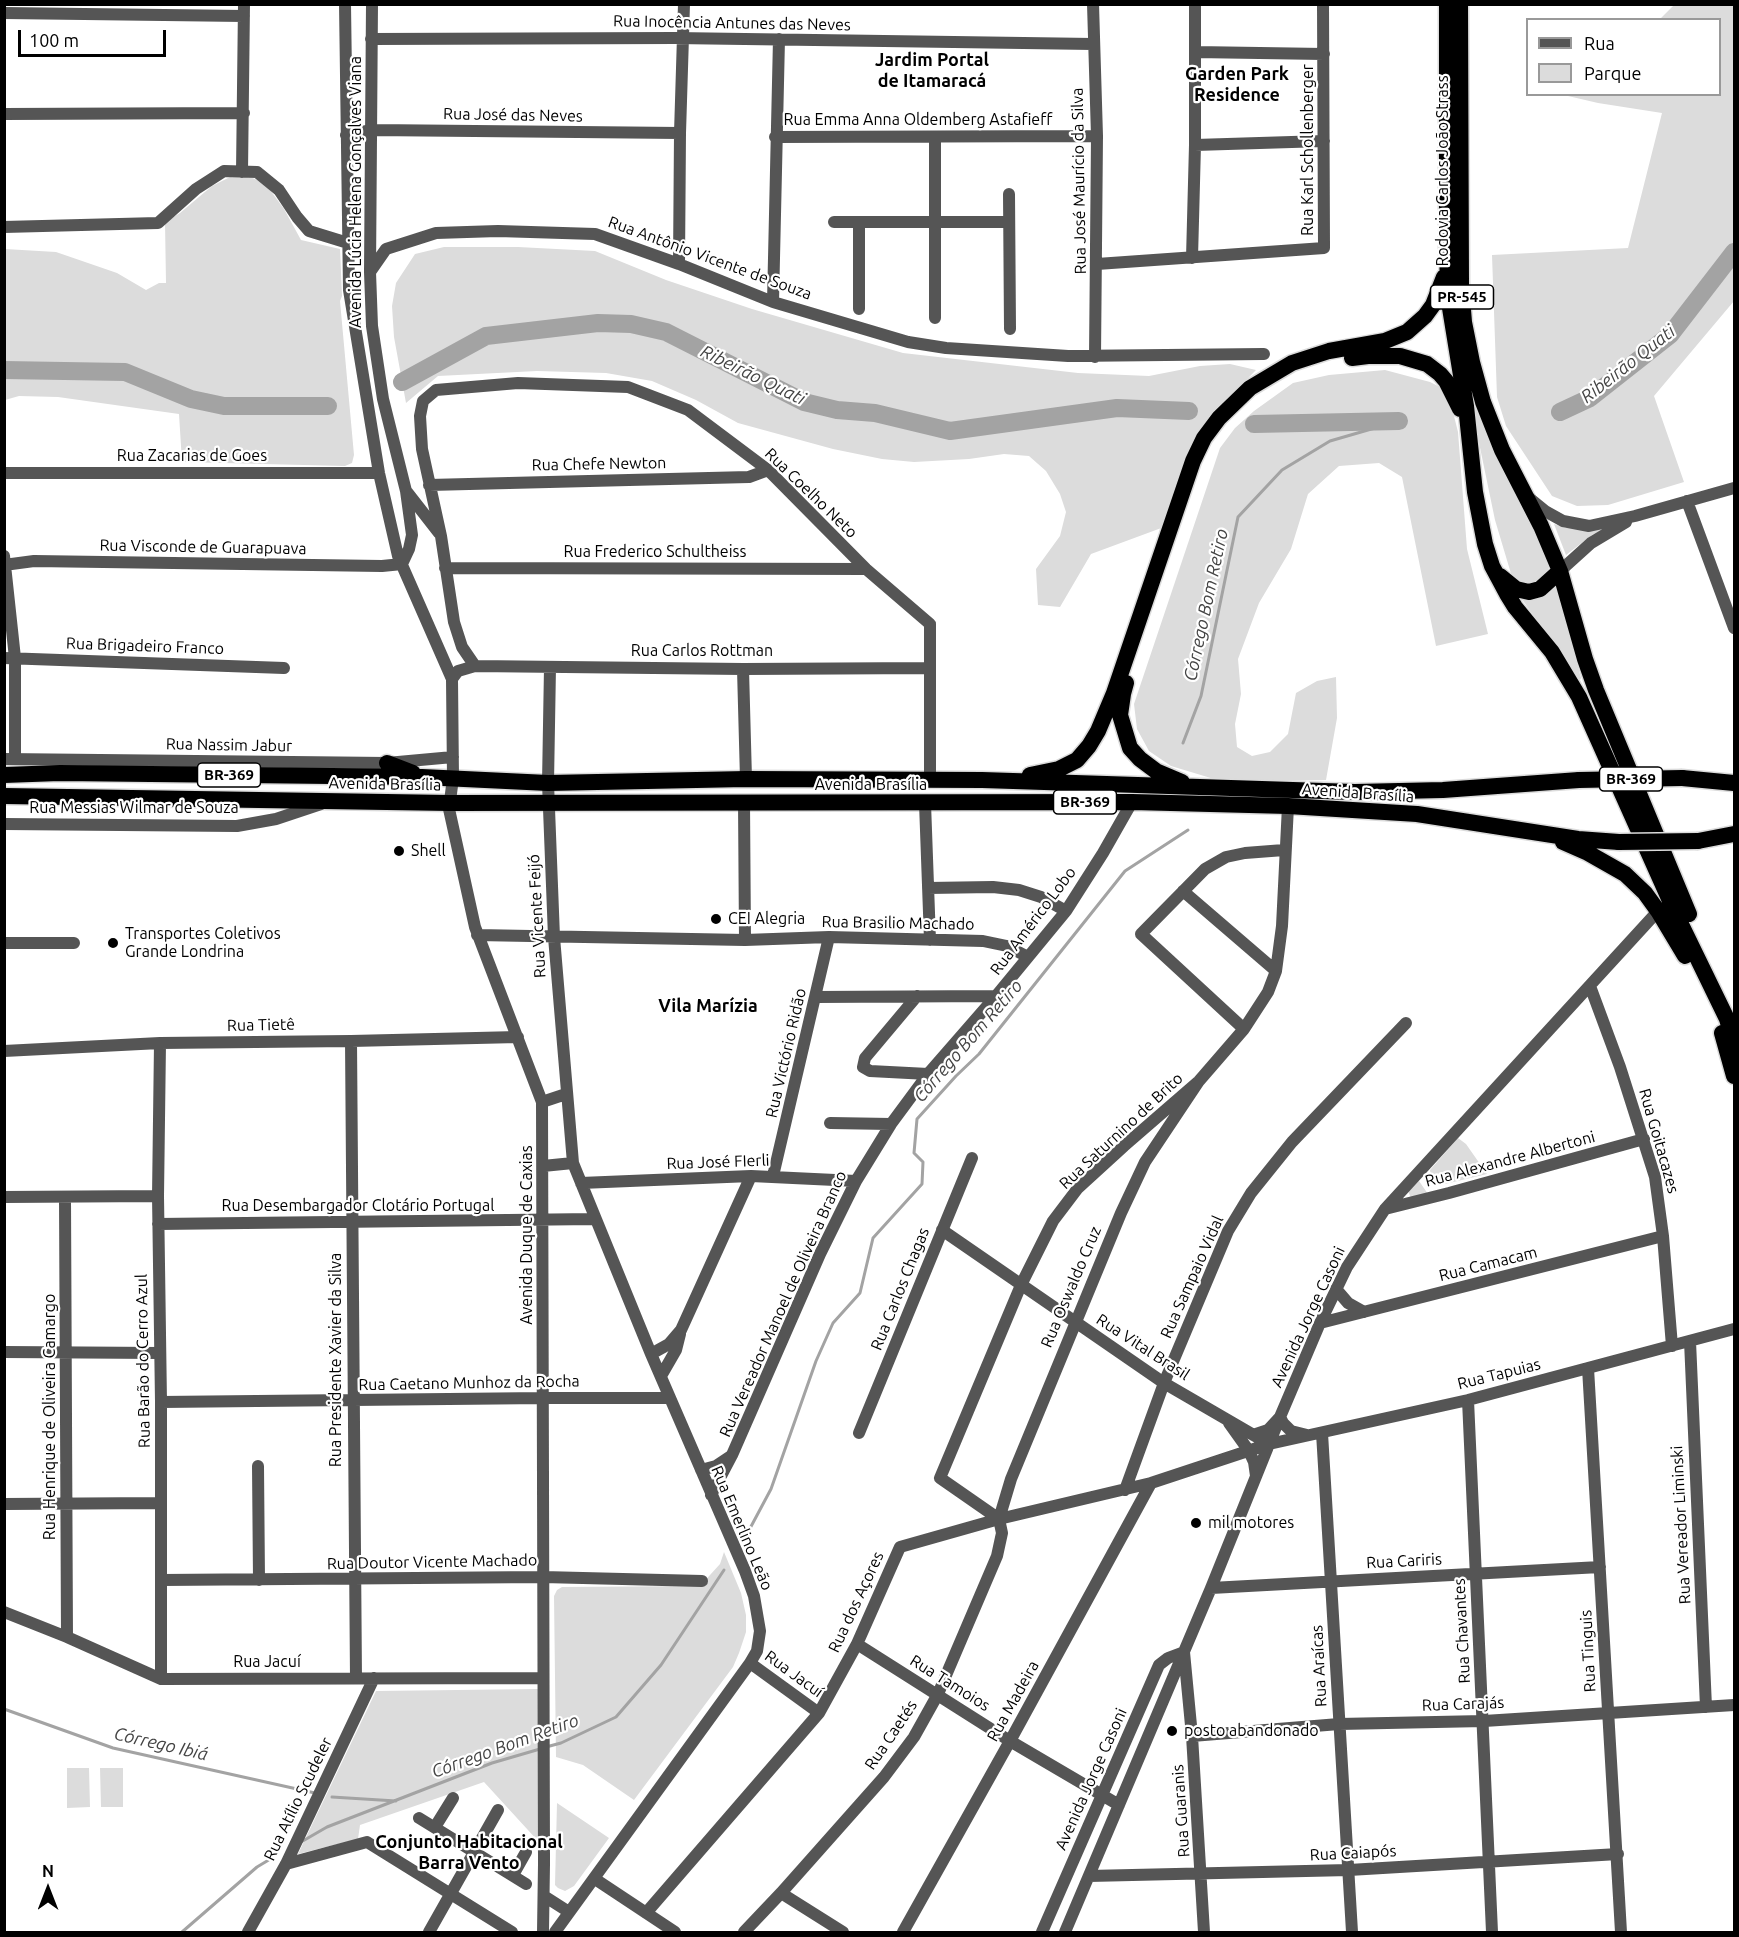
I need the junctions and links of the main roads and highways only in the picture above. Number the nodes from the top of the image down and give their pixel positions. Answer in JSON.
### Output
{"nodes":[{"id":1,"x":1447,"y":4,"type":"edge"},
{"id":2,"x":1460,"y":4,"type":"edge"},
{"id":3,"x":1448,"y":258,"type":"junction"},
{"id":4,"x":1470,"y":442,"type":"junction"},
{"id":5,"x":1492,"y":566,"type":"junction"},
{"id":6,"x":1560,"y":571,"type":"junction"},
{"id":7,"x":387,"y":763,"type":"road end"},
{"id":8,"x":4,"y":775,"type":"edge"},
{"id":9,"x":422,"y":777,"type":"junction"},
{"id":10,"x":981,"y":780,"type":"junction"},
{"id":11,"x":1734,"y":783,"type":"edge"},
{"id":12,"x":1196,"y":787,"type":"junction"},
{"id":13,"x":4,"y":796,"type":"edge"},
{"id":14,"x":1536,"y":833,"type":"junction"},
{"id":15,"x":1734,"y":834,"type":"edge"},
{"id":16,"x":1734,"y":1010,"type":"edge"},
{"id":17,"x":1734,"y":1043,"type":"edge"},
{"id":18,"x":1734,"y":1076,"type":"edge"}],
"edges":[{"from":1,"to":3,"type":"highway","name":"Rodovia Carlos João Strass","number":"PR-545"},
{"from":2,"to":6,"type":"highway","name":"Rodovia Carlos João Strass","number":"PR-545"},
{"from":3,"to":4,"type":"highway","name":"Rodovia Carlos João Strass","number":"PR-545"},
{"from":3,"to":10,"type":"highway"},
{"from":4,"to":5,"type":"highway","name":"Rodovia Carlos João Strass","number":"PR-545"},
{"from":4,"to":12,"type":"highway"},
{"from":5,"to":6,"type":"highway"},
{"from":5,"to":17,"type":"highway","name":"Rodovia Carlos João Strass"},
{"from":6,"to":16,"type":"highway","name":"Rodovia Carlos João Strass"},
{"from":7,"to":9,"type":"highway"},
{"from":8,"to":9,"type":"highway","name":"Avenida Brasília","number":"BR-369"},
{"from":9,"to":10,"type":"highway","name":"Avenida Brasília","number":"BR-369"},
{"from":10,"to":12,"type":"highway","name":"Avenida Brasília","number":"BR-369"},
{"from":11,"to":12,"type":"highway","name":"Avenida Brasília","number":"BR-369","bridge":true},
{"from":13,"to":14,"type":"highway","name":"Avenida Brasília","number":"BR-369"},
{"from":14,"to":15,"type":"highway","name":"Avenida Brasília","number":"BR-369","bridge":true},
{"from":14,"to":18,"type":"highway"}]}
